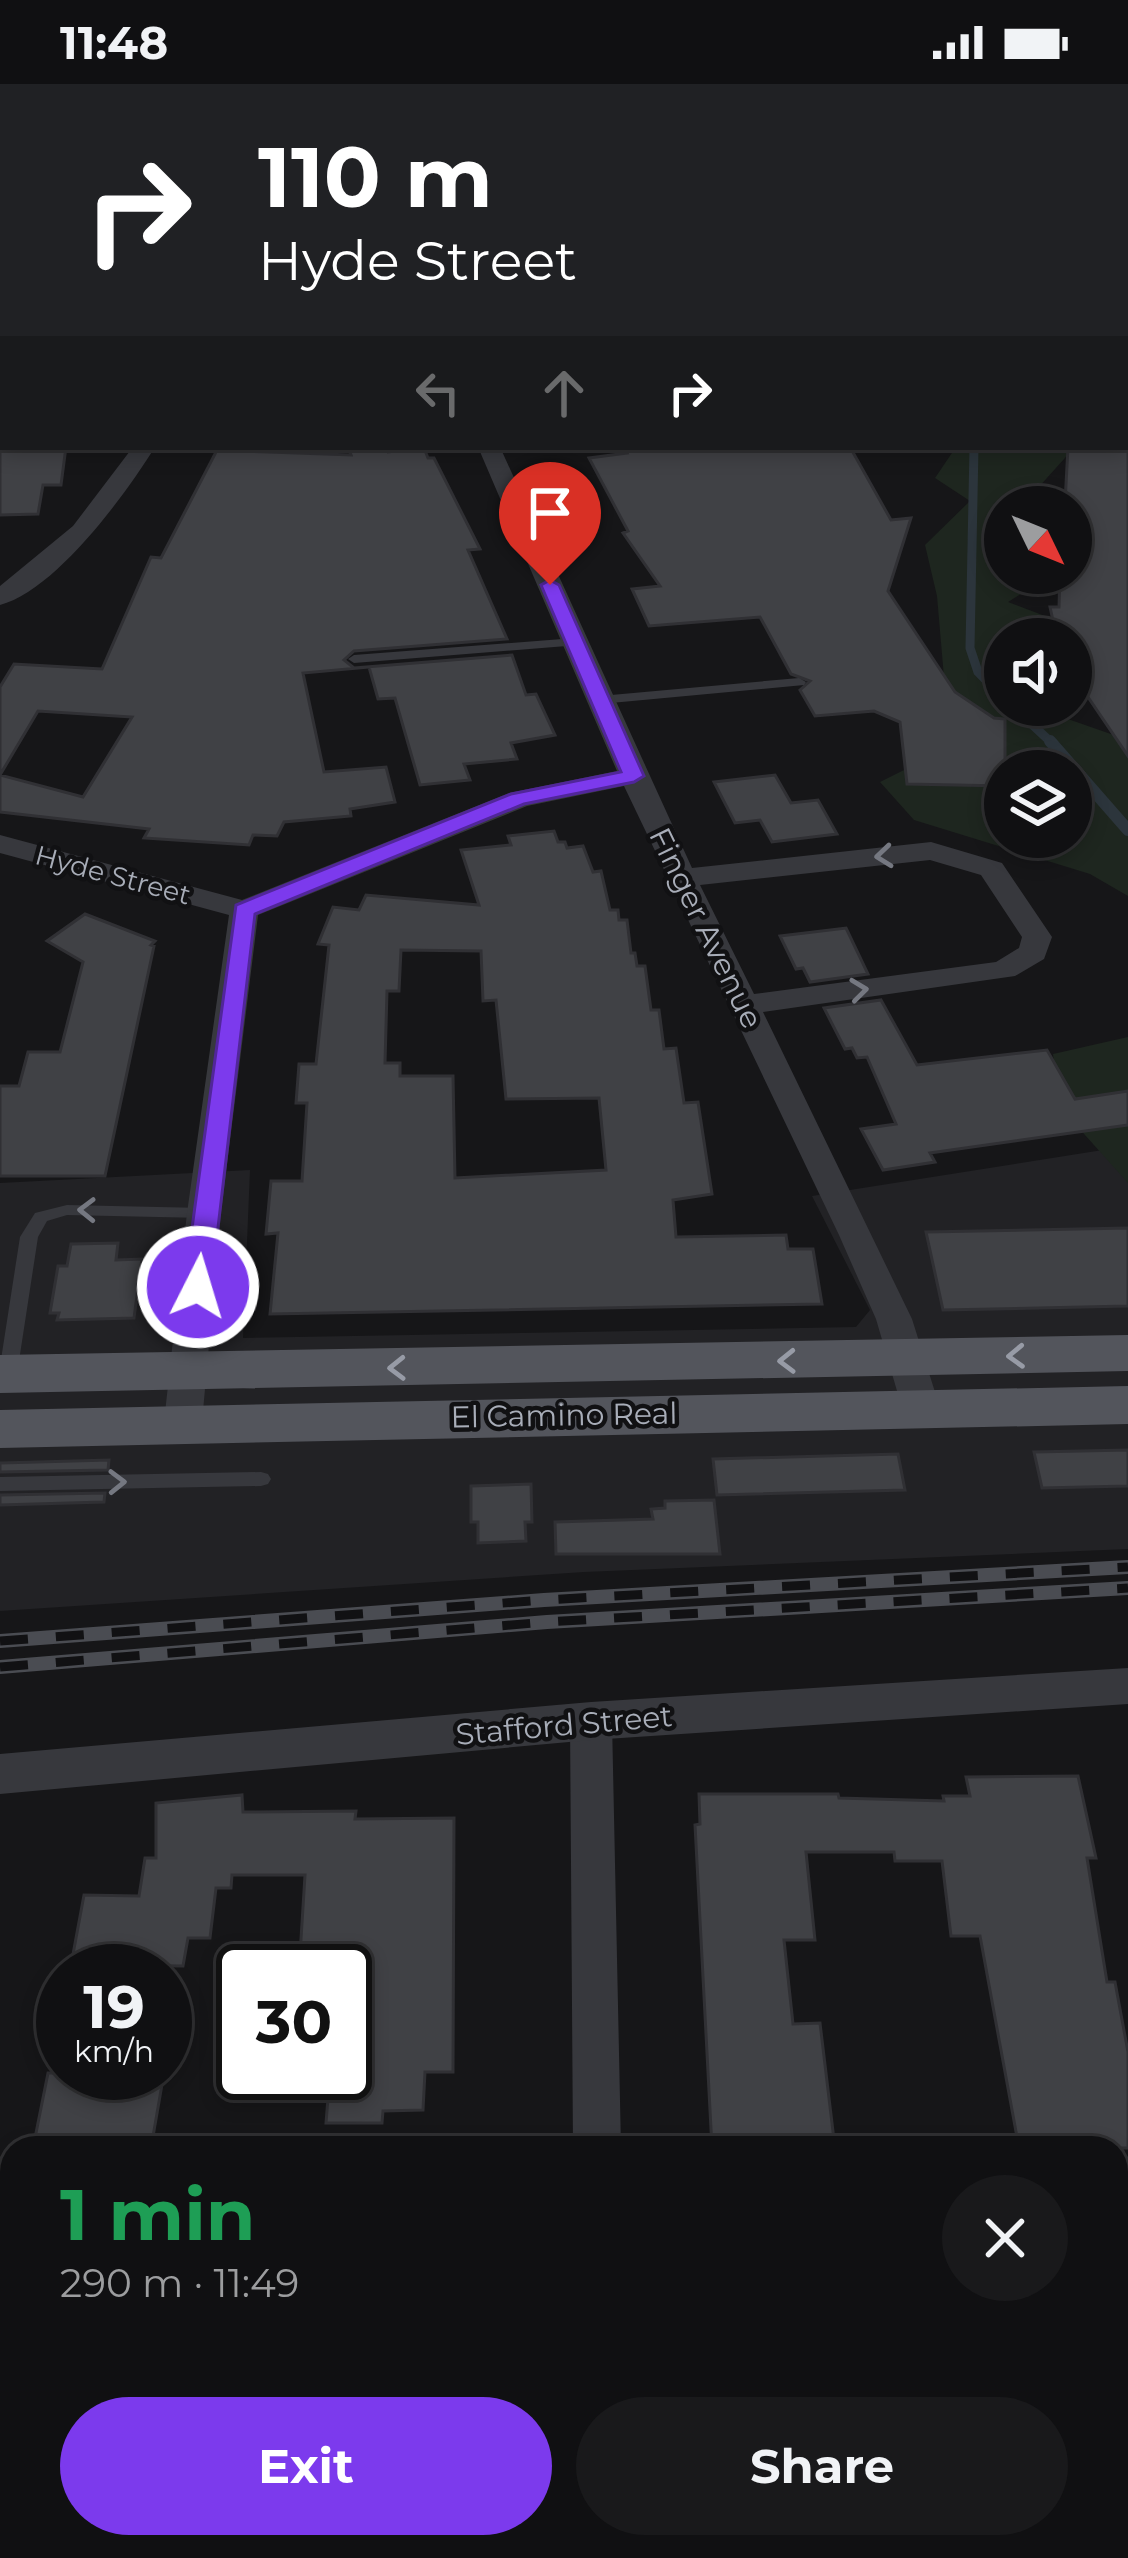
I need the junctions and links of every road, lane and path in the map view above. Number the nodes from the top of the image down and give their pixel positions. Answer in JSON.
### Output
{"nodes":[{"id":1,"x":142,"y":450,"type":"edge"},
{"id":2,"x":490,"y":450,"type":"edge"},
{"id":3,"x":0,"y":598,"type":"edge"},
{"id":4,"x":574,"y":642,"type":"junction"},
{"id":5,"x":354,"y":659,"type":"dead end"},
{"id":6,"x":799,"y":682,"type":"dead end"},
{"id":7,"x":600,"y":700,"type":"junction"},
{"id":8,"x":634,"y":776,"type":"junction"},
{"id":9,"x":0,"y":844,"type":"edge"},
{"id":10,"x":682,"y":878,"type":"junction"},
{"id":11,"x":244,"y":910,"type":"junction"},
{"id":12,"x":743,"y":1005,"type":"junction"},
{"id":13,"x":204,"y":1213,"type":"junction"},
{"id":14,"x":1128,"y":1353,"type":"edge"},
{"id":15,"x":4,"y":1374,"type":"edge"},
{"id":16,"x":913,"y":1384,"type":"junction"},
{"id":17,"x":187,"y":1396,"type":"junction"},
{"id":18,"x":1128,"y":1405,"type":"edge"},
{"id":19,"x":0,"y":1429,"type":"edge"},
{"id":20,"x":261,"y":1479,"type":"dead end"},
{"id":21,"x":0,"y":1484,"type":"edge"},
{"id":22,"x":1128,"y":1686,"type":"edge"},
{"id":23,"x":591,"y":1721,"type":"junction"},
{"id":24,"x":2,"y":1783,"type":"edge"},
{"id":25,"x":597,"y":2136,"type":"edge"}],
"edges":[{"from":1,"to":3,"type":"street"},
{"from":2,"to":4,"type":"street","name":"Finger Avenue"},
{"from":4,"to":5,"type":"lane"},
{"from":4,"to":7,"type":"street","name":"Finger Avenue"},
{"from":6,"to":7,"type":"lane"},
{"from":7,"to":8,"type":"street","name":"Finger Avenue"},
{"from":8,"to":10,"type":"street","name":"Finger Avenue"},
{"from":8,"to":11,"type":"street"},
{"from":9,"to":11,"type":"street","name":"Hyde Street"},
{"from":10,"to":12,"type":"street","name":"Finger Avenue"},
{"from":12,"to":10,"type":"street","one_way":true},
{"from":11,"to":13,"type":"street"},
{"from":12,"to":16,"type":"street","name":"Finger Avenue"},
{"from":13,"to":15,"type":"lane","one_way":true},
{"from":13,"to":17,"type":"street"},
{"from":14,"to":16,"type":"main road","name":"El Camino Real","one_way":true},
{"from":15,"to":17,"type":"main road","name":"El Camino Real"},
{"from":16,"to":17,"type":"main road","name":"El Camino Real"},
{"from":16,"to":18,"type":"main road","name":"El Camino Real"},
{"from":17,"to":19,"type":"main road","name":"El Camino Real"},
{"from":21,"to":20,"type":"lane","one_way":true},
{"from":22,"to":23,"type":"street","name":"Stafford Street"},
{"from":23,"to":24,"type":"street","name":"Stafford Street"},
{"from":23,"to":25,"type":"street"}]}
